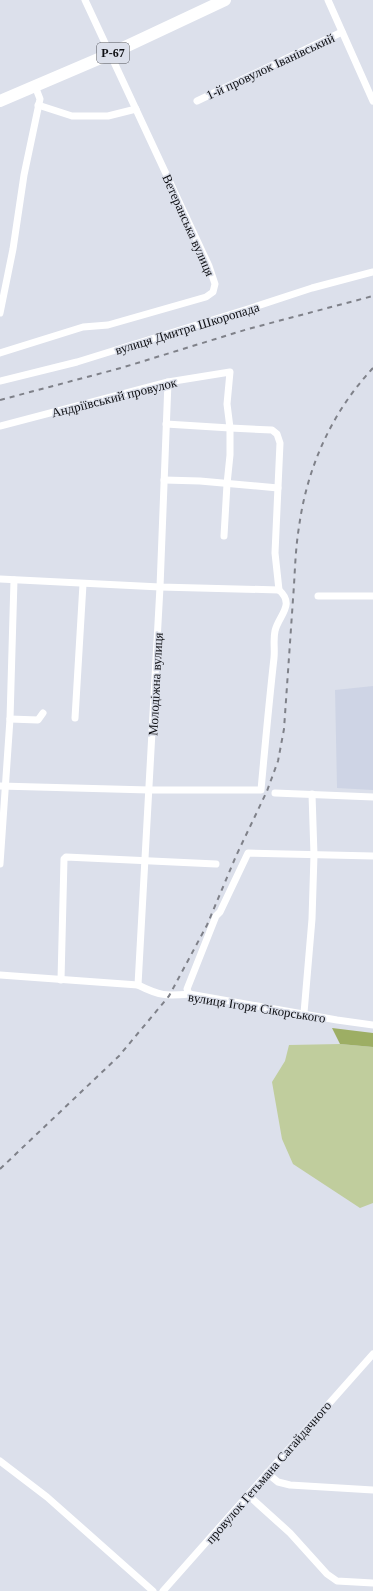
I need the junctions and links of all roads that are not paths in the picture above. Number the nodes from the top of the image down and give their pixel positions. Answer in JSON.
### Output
{"nodes":[{"id":1,"x":85,"y":0,"type":"edge"},
{"id":2,"x":225,"y":0,"type":"edge"},
{"id":3,"x":328,"y":0,"type":"edge"},
{"id":4,"x":342,"y":32,"type":"junction"},
{"id":5,"x":110,"y":54,"type":"junction"},
{"id":6,"x":35,"y":86,"type":"junction"},
{"id":7,"x":0,"y":101,"type":"edge"},
{"id":8,"x":197,"y":101,"type":"dead end"},
{"id":9,"x":373,"y":101,"type":"edge"},
{"id":10,"x":38,"y":105,"type":"junction"},
{"id":11,"x":136,"y":109,"type":"junction"},
{"id":12,"x":373,"y":272,"type":"edge"},
{"id":13,"x":0,"y":313,"type":"edge"},
{"id":14,"x":0,"y":353,"type":"edge"},
{"id":15,"x":0,"y":381,"type":"edge"},
{"id":16,"x":168,"y":382,"type":"junction"},
{"id":17,"x":166,"y":424,"type":"junction"},
{"id":18,"x":0,"y":426,"type":"edge"},
{"id":19,"x":230,"y":428,"type":"junction"},
{"id":20,"x":164,"y":480,"type":"junction"},
{"id":21,"x":226,"y":484,"type":"junction"},
{"id":22,"x":278,"y":488,"type":"junction"},
{"id":23,"x":224,"y":536,"type":"dead end"},
{"id":24,"x":0,"y":579,"type":"edge"},
{"id":25,"x":14,"y":580,"type":"junction"},
{"id":26,"x":83,"y":584,"type":"junction"},
{"id":27,"x":160,"y":587,"type":"junction"},
{"id":28,"x":279,"y":590,"type":"junction"},
{"id":29,"x":318,"y":596,"type":"dead end"},
{"id":30,"x":373,"y":596,"type":"edge"},
{"id":31,"x":43,"y":713,"type":"dead end"},
{"id":32,"x":75,"y":718,"type":"dead end"},
{"id":33,"x":10,"y":719,"type":"junction"},
{"id":34,"x":2,"y":786,"type":"edge"},
{"id":35,"x":149,"y":790,"type":"junction"},
{"id":36,"x":275,"y":793,"type":"dead end"},
{"id":37,"x":312,"y":794,"type":"junction"},
{"id":38,"x":373,"y":797,"type":"edge"},
{"id":39,"x":314,"y":855,"type":"junction"},
{"id":40,"x":373,"y":856,"type":"edge"},
{"id":41,"x":145,"y":860,"type":"junction"},
{"id":42,"x":0,"y":864,"type":"edge"},
{"id":43,"x":216,"y":864,"type":"dead end"},
{"id":44,"x":0,"y":975,"type":"edge"},
{"id":45,"x":61,"y":980,"type":"junction"},
{"id":46,"x":138,"y":986,"type":"junction"},
{"id":47,"x":189,"y":994,"type":"junction"},
{"id":48,"x":304,"y":1013,"type":"junction"},
{"id":49,"x":373,"y":1025,"type":"edge"},
{"id":50,"x":373,"y":1354,"type":"edge"},
{"id":51,"x":0,"y":1461,"type":"edge"},
{"id":52,"x":267,"y":1472,"type":"junction"},
{"id":53,"x":373,"y":1490,"type":"edge"},
{"id":54,"x":248,"y":1495,"type":"junction"},
{"id":55,"x":373,"y":1583,"type":"edge"},
{"id":56,"x":153,"y":1591,"type":"edge"},
{"id":57,"x":163,"y":1591,"type":"edge"}],
"edges":[{"from":1,"to":5,"type":"street","name":"Ветеранська вулиця"},
{"from":2,"to":5,"type":"main road","number":"Р-67"},
{"from":3,"to":4,"type":"street"},
{"from":4,"to":8,"type":"street","name":"1-й провулок Іванівський"},
{"from":4,"to":9,"type":"street"},
{"from":5,"to":6,"type":"main road","number":"Р-67"},
{"from":5,"to":11,"type":"street","name":"Ветеранська вулиця"},
{"from":6,"to":7,"type":"main road","number":"Р-67"},
{"from":6,"to":10,"type":"street"},
{"from":10,"to":11,"type":"street"},
{"from":10,"to":13,"type":"street"},
{"from":11,"to":14,"type":"street","name":"Ветеранська вулиця"},
{"from":12,"to":15,"type":"street","name":"вулиця Дмитра Шкоропада"},
{"from":16,"to":17,"type":"street","name":"Молодіжна вулиця"},
{"from":16,"to":18,"type":"street","name":"Андріївський провулок"},
{"from":16,"to":19,"type":"street","name":"Андріївський провулок"},
{"from":17,"to":19,"type":"street"},
{"from":17,"to":20,"type":"street","name":"Молодіжна вулиця"},
{"from":19,"to":21,"type":"street"},
{"from":19,"to":22,"type":"street"},
{"from":20,"to":21,"type":"street"},
{"from":20,"to":27,"type":"street","name":"Молодіжна вулиця"},
{"from":21,"to":22,"type":"street"},
{"from":21,"to":23,"type":"street"},
{"from":22,"to":28,"type":"street"},
{"from":24,"to":25,"type":"street"},
{"from":25,"to":26,"type":"street"},
{"from":25,"to":33,"type":"street"},
{"from":26,"to":27,"type":"street"},
{"from":26,"to":32,"type":"street"},
{"from":27,"to":28,"type":"street"},
{"from":27,"to":35,"type":"street","name":"Молодіжна вулиця"},
{"from":28,"to":35,"type":"street"},
{"from":29,"to":30,"type":"street"},
{"from":31,"to":33,"type":"street"},
{"from":33,"to":34,"type":"street"},
{"from":34,"to":35,"type":"street"},
{"from":34,"to":42,"type":"street"},
{"from":35,"to":41,"type":"street","name":"Молодіжна вулиця"},
{"from":36,"to":37,"type":"street"},
{"from":37,"to":38,"type":"street"},
{"from":37,"to":39,"type":"street"},
{"from":39,"to":40,"type":"street"},
{"from":39,"to":47,"type":"street"},
{"from":39,"to":48,"type":"street"},
{"from":41,"to":43,"type":"street"},
{"from":41,"to":45,"type":"street"},
{"from":41,"to":46,"type":"street","name":"Молодіжна вулиця"},
{"from":44,"to":45,"type":"street","name":"вулиця Ігоря Сікорського"},
{"from":45,"to":46,"type":"street","name":"вулиця Ігоря Сікорського"},
{"from":46,"to":47,"type":"street","name":"вулиця Ігоря Сікорського"},
{"from":47,"to":48,"type":"street","name":"вулиця Ігоря Сікорського"},
{"from":48,"to":49,"type":"street","name":"вулиця Ігоря Сікорського"},
{"from":50,"to":52,"type":"street","name":"провулок Гетьмана Сагайдачного"},
{"from":51,"to":56,"type":"street"},
{"from":52,"to":53,"type":"street"},
{"from":52,"to":54,"type":"street","name":"провулок Гетьмана Сагайдачного"},
{"from":54,"to":55,"type":"street"},
{"from":54,"to":57,"type":"street","name":"провулок Гетьмана Сагайдачного"}]}
